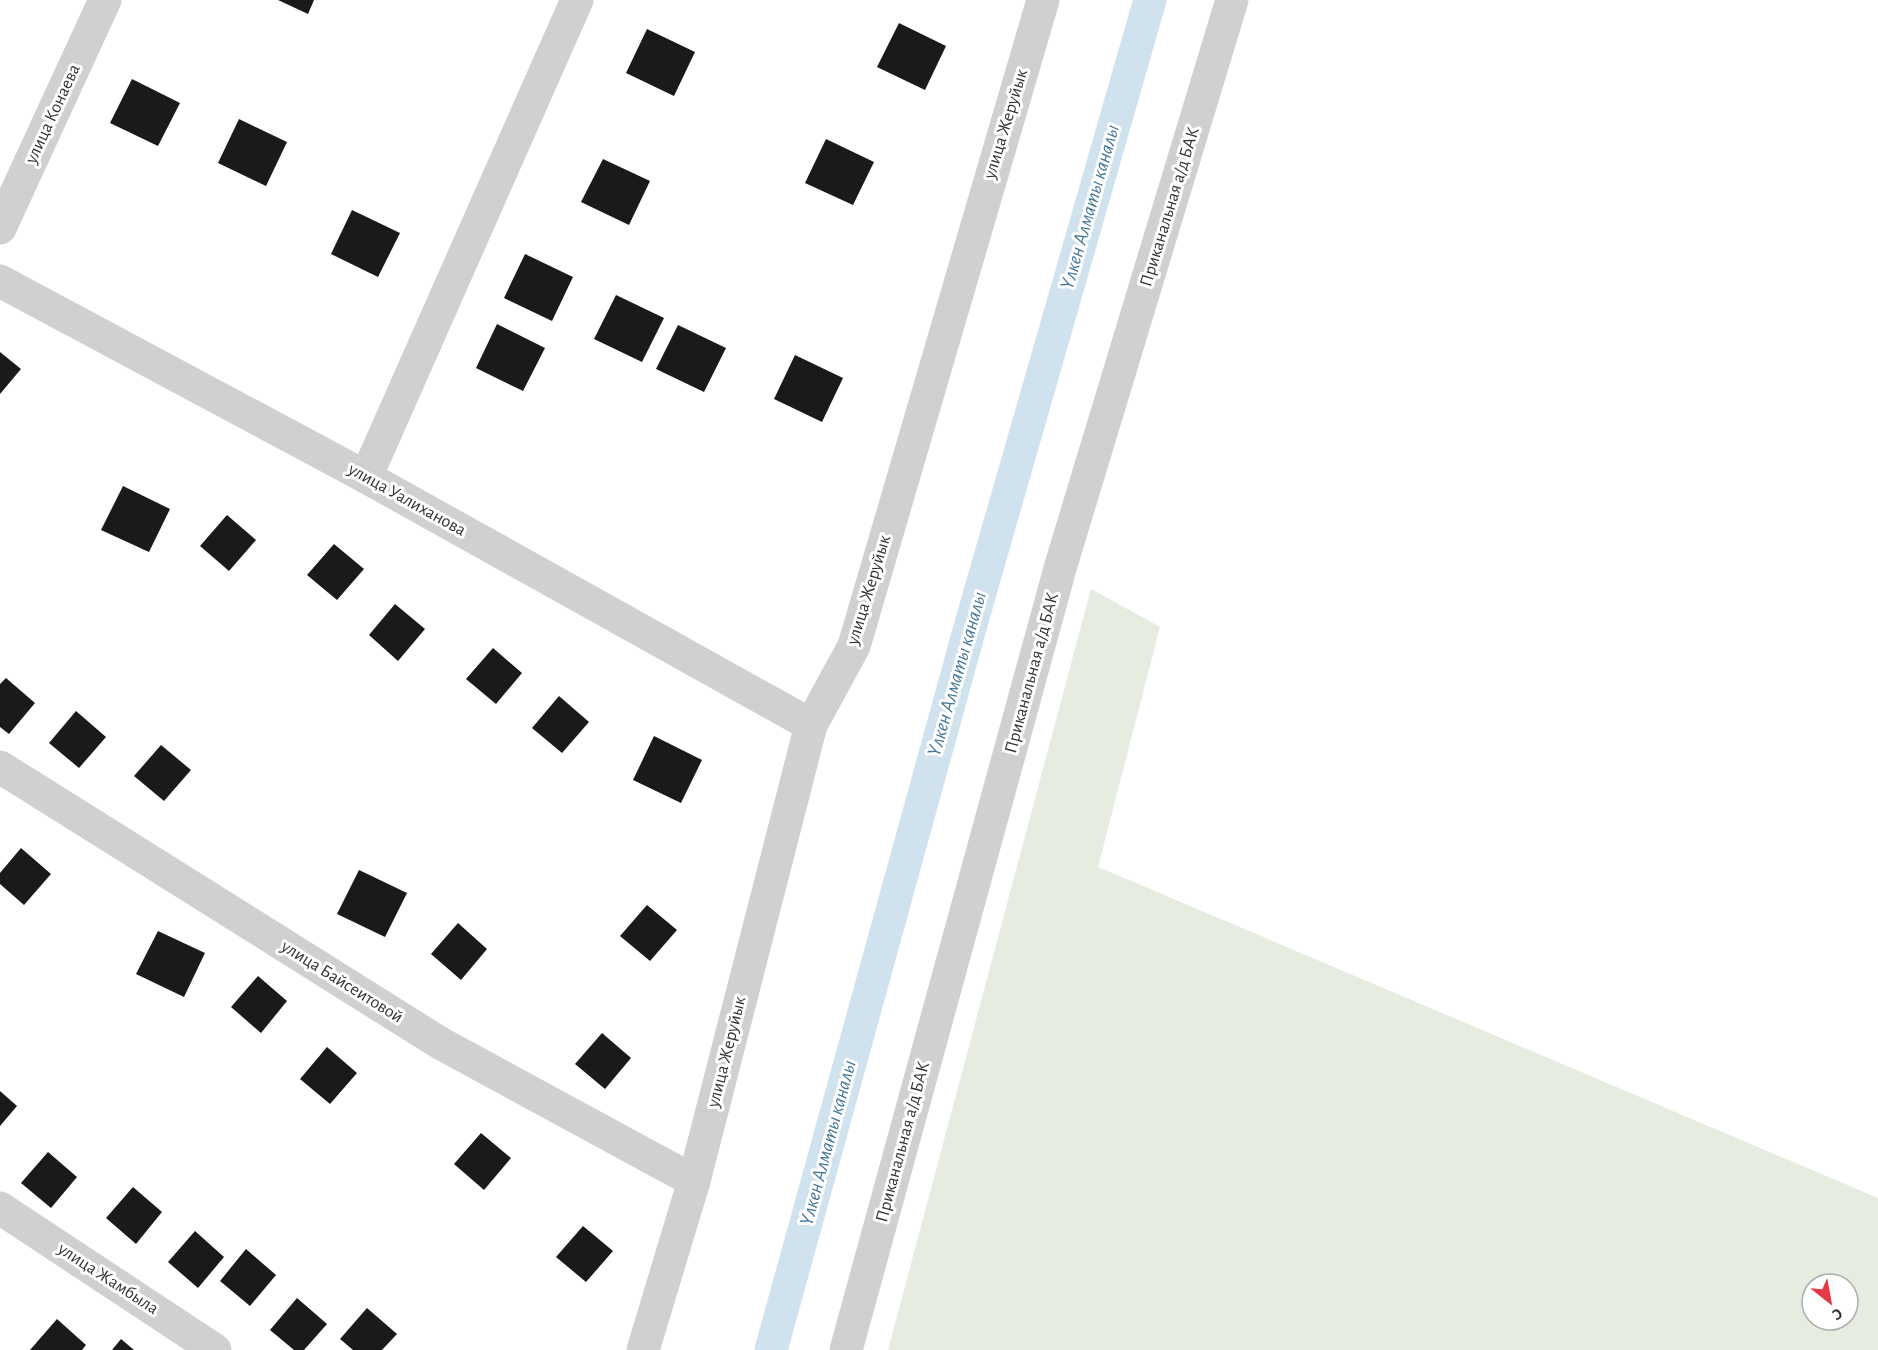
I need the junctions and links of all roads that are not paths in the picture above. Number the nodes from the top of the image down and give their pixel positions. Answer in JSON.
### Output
{"nodes":[{"id":1,"x":105,"y":0,"type":"edge"},
{"id":2,"x":577,"y":0,"type":"edge"},
{"id":3,"x":1232,"y":0,"type":"edge"},
{"id":4,"x":1034,"y":3,"type":"edge"},
{"id":5,"x":0,"y":228,"type":"edge"},
{"id":6,"x":0,"y":281,"type":"edge"},
{"id":7,"x":366,"y":477,"type":"junction"},
{"id":8,"x":811,"y":725,"type":"junction"},
{"id":9,"x":0,"y":767,"type":"edge"},
{"id":10,"x":693,"y":1181,"type":"junction"},
{"id":11,"x":0,"y":1208,"type":"edge"},
{"id":12,"x":215,"y":1350,"type":"edge"},
{"id":13,"x":643,"y":1350,"type":"edge"},
{"id":14,"x":846,"y":1350,"type":"edge"}],
"edges":[{"from":1,"to":5,"type":"street","name":"улица Конаева"},
{"from":2,"to":7,"type":"street"},
{"from":3,"to":14,"type":"street","name":"Приканальная а/д БАК"},
{"from":4,"to":8,"type":"street","name":"улица Жеруйык"},
{"from":6,"to":7,"type":"street","name":"улица Уалиханова"},
{"from":7,"to":8,"type":"street","name":"улица Уалиханова"},
{"from":8,"to":10,"type":"street","name":"улица Жеруйык"},
{"from":9,"to":10,"type":"street","name":"улица Байсеитовой"},
{"from":10,"to":13,"type":"street","name":"улица Жеруйык"},
{"from":11,"to":12,"type":"street","name":"улица Жамбыла"}]}
